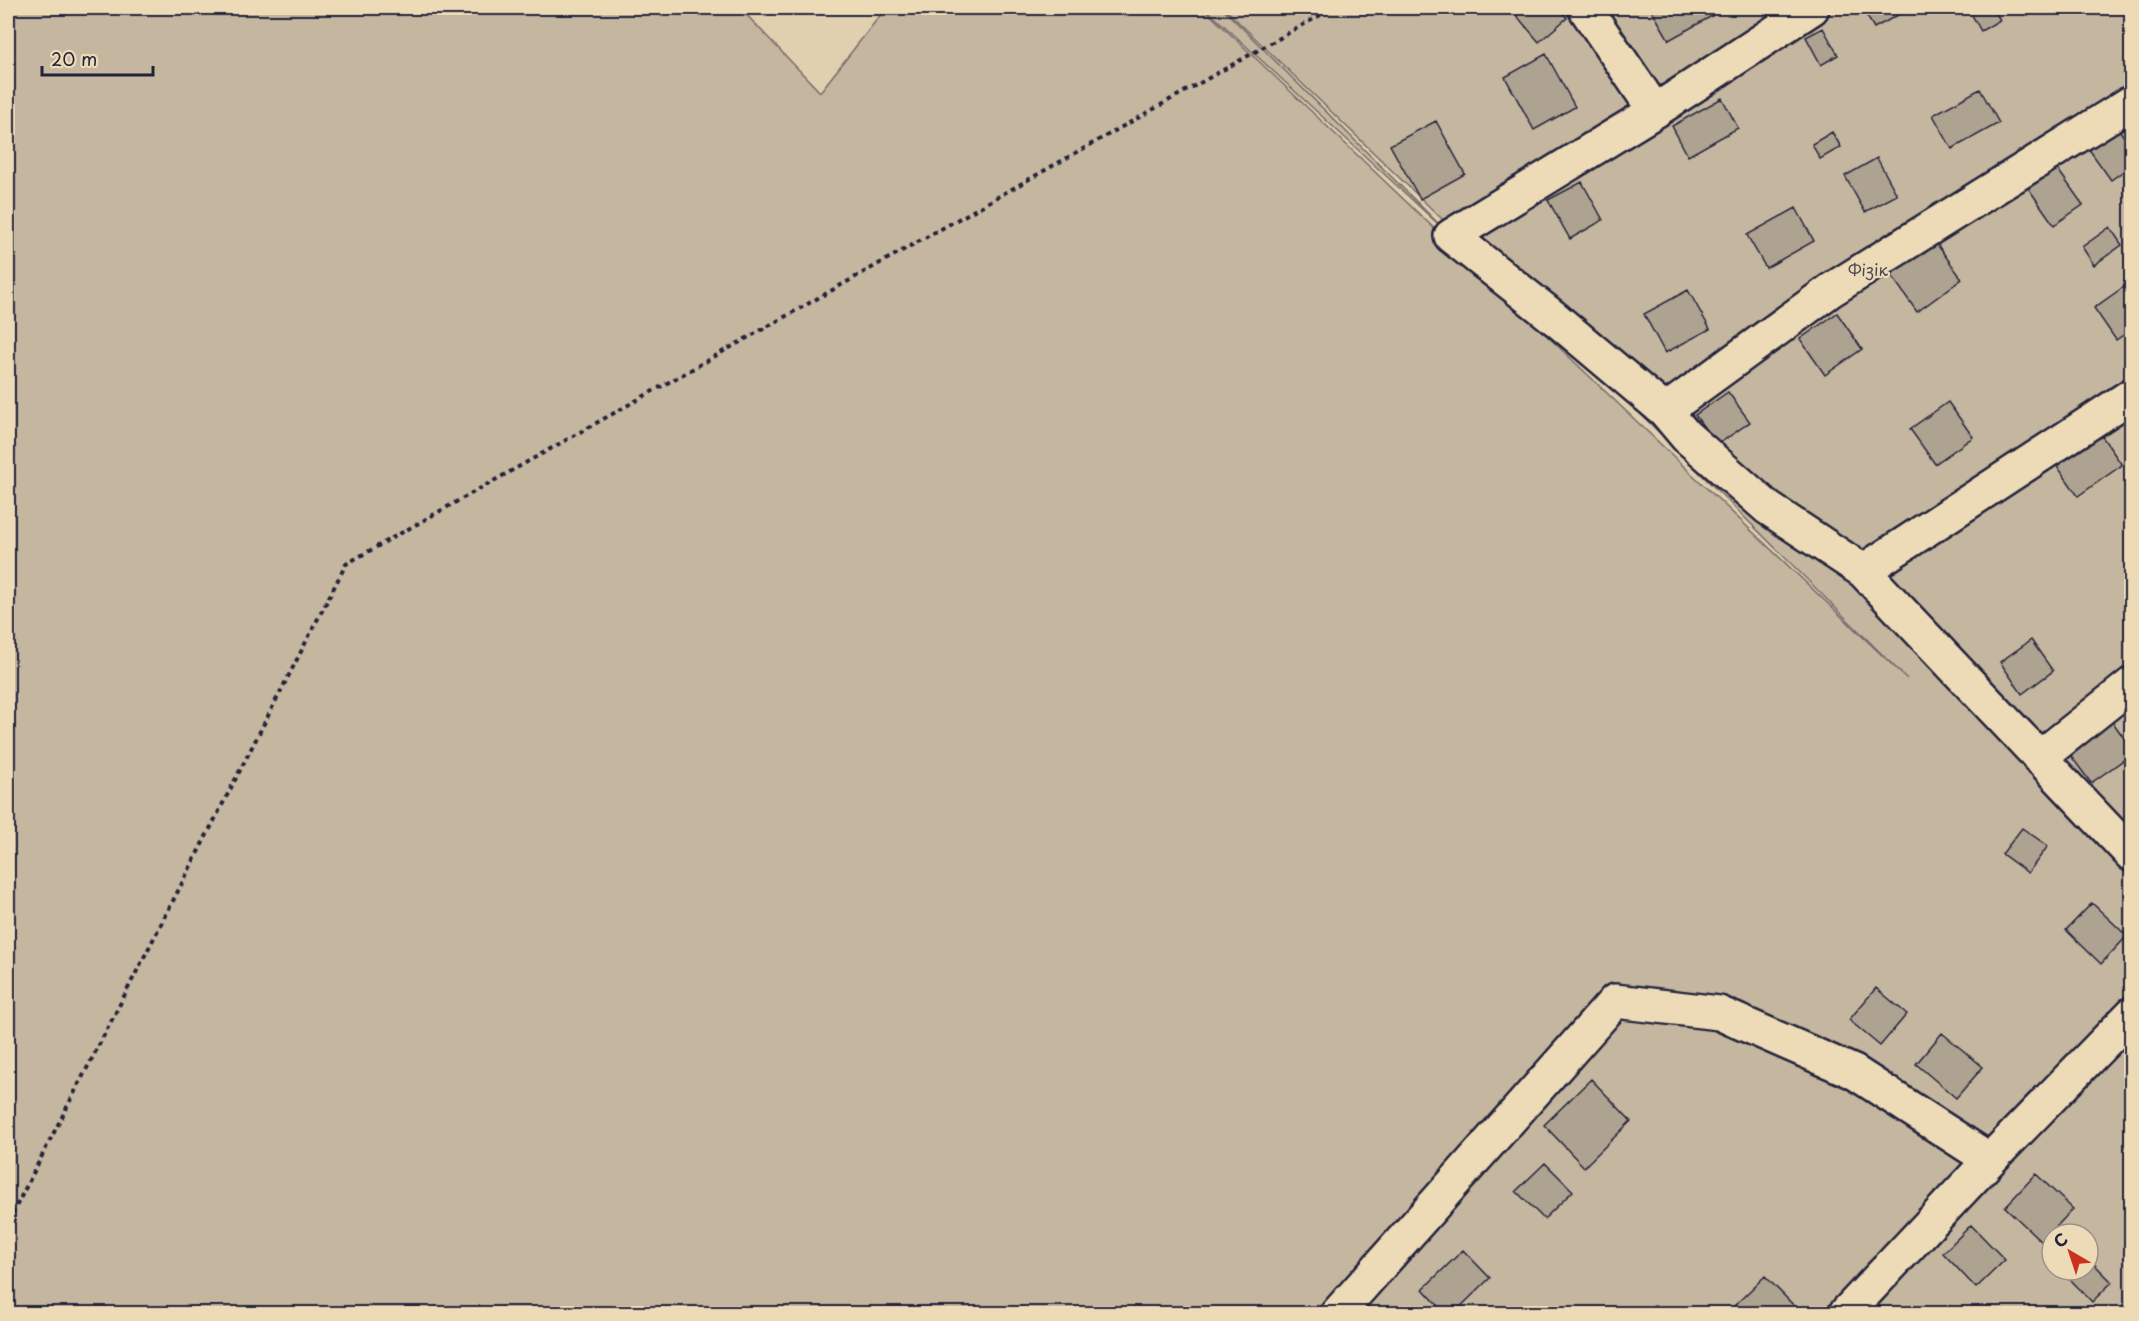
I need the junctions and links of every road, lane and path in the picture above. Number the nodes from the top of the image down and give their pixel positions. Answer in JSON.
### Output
{"nodes":[{"id":1,"x":1333,"y":8,"type":"edge"},
{"id":2,"x":1585,"y":8,"type":"edge"},
{"id":3,"x":1812,"y":8,"type":"edge"},
{"id":4,"x":2132,"y":102,"type":"edge"},
{"id":5,"x":1655,"y":111,"type":"junction"},
{"id":6,"x":2132,"y":396,"type":"edge"},
{"id":7,"x":1665,"y":411,"type":"junction"},
{"id":8,"x":1863,"y":571,"type":"junction"},
{"id":9,"x":2132,"y":684,"type":"edge"},
{"id":10,"x":2039,"y":758,"type":"junction"},
{"id":11,"x":2132,"y":855,"type":"edge"},
{"id":12,"x":2132,"y":1014,"type":"edge"},
{"id":13,"x":1990,"y":1160,"type":"junction"},
{"id":14,"x":8,"y":1222,"type":"edge"},
{"id":15,"x":1337,"y":1314,"type":"edge"},
{"id":16,"x":1845,"y":1314,"type":"edge"}],
"edges":[{"from":1,"to":14,"type":"path"},
{"from":2,"to":5,"type":"lane"},
{"from":3,"to":5,"type":"lane"},
{"from":4,"to":7,"type":"lane"},
{"from":5,"to":7,"type":"lane"},
{"from":6,"to":8,"type":"lane"},
{"from":7,"to":8,"type":"lane"},
{"from":8,"to":10,"type":"lane"},
{"from":9,"to":10,"type":"lane"},
{"from":10,"to":11,"type":"lane"},
{"from":12,"to":13,"type":"lane"},
{"from":13,"to":15,"type":"lane"},
{"from":13,"to":16,"type":"lane"}]}
